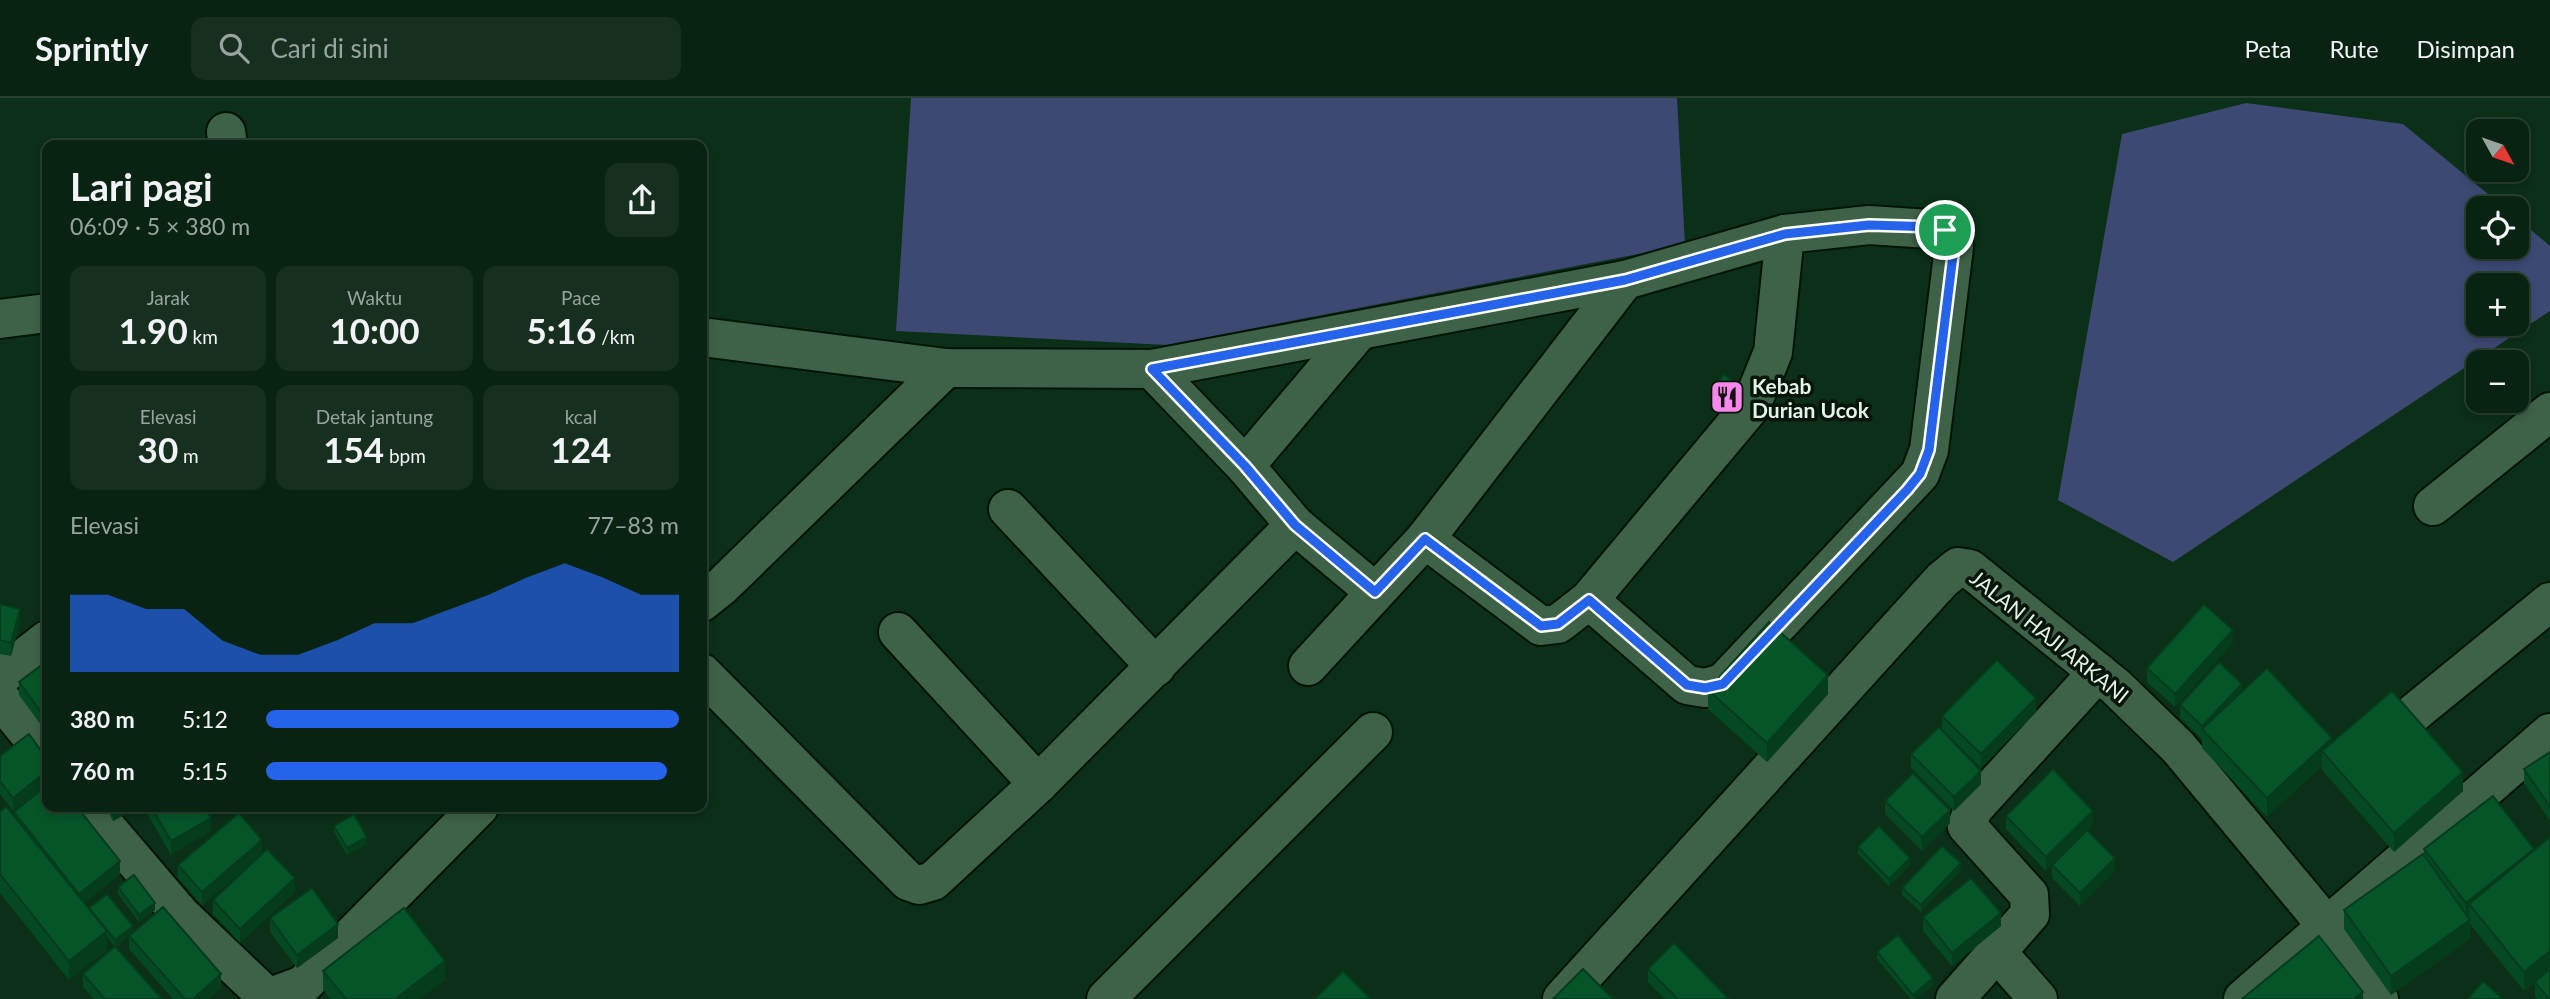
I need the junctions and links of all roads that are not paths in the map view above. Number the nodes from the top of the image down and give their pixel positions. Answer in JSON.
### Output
{"nodes":[{"id":1,"x":1785,"y":234,"type":"junction"},
{"id":2,"x":1625,"y":280,"type":"junction"},
{"id":3,"x":42,"y":314,"type":"edge"},
{"id":4,"x":0,"y":319,"type":"edge"},
{"id":5,"x":1359,"y":331,"type":"junction"},
{"id":6,"x":707,"y":338,"type":"edge"},
{"id":7,"x":947,"y":368,"type":"junction"},
{"id":8,"x":1152,"y":369,"type":"junction"},
{"id":9,"x":2550,"y":412,"type":"edge"},
{"id":10,"x":1245,"y":466,"type":"junction"},
{"id":11,"x":2433,"y":506,"type":"dead end"},
{"id":12,"x":1008,"y":509,"type":"dead end"},
{"id":13,"x":1295,"y":525,"type":"junction"},
{"id":14,"x":1425,"y":539,"type":"junction"},
{"id":15,"x":709,"y":582,"type":"edge"},
{"id":16,"x":1375,"y":592,"type":"junction"},
{"id":17,"x":1589,"y":600,"type":"junction"},
{"id":18,"x":2550,"y":602,"type":"edge"},
{"id":19,"x":898,"y":632,"type":"dead end"},
{"id":20,"x":42,"y":644,"type":"edge"},
{"id":21,"x":1308,"y":666,"type":"dead end"},
{"id":22,"x":1156,"y":667,"type":"junction"},
{"id":23,"x":2098,"y":672,"type":"junction"},
{"id":24,"x":0,"y":677,"type":"edge"},
{"id":25,"x":707,"y":678,"type":"edge"},
{"id":26,"x":0,"y":698,"type":"edge"},
{"id":27,"x":2414,"y":713,"type":"edge"},
{"id":28,"x":1373,"y":732,"type":"dead end"},
{"id":29,"x":2550,"y":733,"type":"edge"},
{"id":30,"x":42,"y":750,"type":"edge"},
{"id":31,"x":1038,"y":784,"type":"junction"},
{"id":32,"x":93,"y":812,"type":"edge"},
{"id":33,"x":474,"y":812,"type":"edge"},
{"id":34,"x":2326,"y":925,"type":"junction"},
{"id":35,"x":1997,"y":952,"type":"junction"},
{"id":36,"x":308,"y":992,"type":"edge"},
{"id":37,"x":266,"y":998,"type":"edge"},
{"id":38,"x":1106,"y":999,"type":"edge"},
{"id":39,"x":1562,"y":999,"type":"edge"},
{"id":40,"x":1955,"y":999,"type":"edge"},
{"id":41,"x":2038,"y":999,"type":"edge"},
{"id":42,"x":2243,"y":999,"type":"edge"},
{"id":43,"x":2379,"y":999,"type":"edge"}],
"edges":[{"from":1,"to":2,"type":"street"},
{"from":1,"to":17,"type":"street"},
{"from":1,"to":17,"type":"street"},
{"from":2,"to":5,"type":"street"},
{"from":2,"to":14,"type":"street"},
{"from":3,"to":4,"type":"street"},
{"from":5,"to":8,"type":"street"},
{"from":5,"to":10,"type":"street"},
{"from":6,"to":7,"type":"street"},
{"from":7,"to":8,"type":"street"},
{"from":7,"to":15,"type":"street"},
{"from":8,"to":10,"type":"street"},
{"from":9,"to":11,"type":"street"},
{"from":10,"to":13,"type":"street"},
{"from":12,"to":22,"type":"street"},
{"from":13,"to":16,"type":"street"},
{"from":13,"to":22,"type":"street"},
{"from":14,"to":16,"type":"street"},
{"from":14,"to":17,"type":"street"},
{"from":16,"to":21,"type":"street"},
{"from":18,"to":27,"type":"street"},
{"from":19,"to":31,"type":"street"},
{"from":20,"to":24,"type":"street"},
{"from":22,"to":31,"type":"street"},
{"from":23,"to":34,"type":"street","name":"JALAN HAJI ARKANI"},
{"from":23,"to":35,"type":"street"},
{"from":23,"to":39,"type":"street","name":"JALAN HAJI ARKANI"},
{"from":25,"to":31,"type":"street"},
{"from":26,"to":30,"type":"street"},
{"from":28,"to":38,"type":"street"},
{"from":29,"to":34,"type":"street"},
{"from":32,"to":37,"type":"street"},
{"from":33,"to":36,"type":"street"},
{"from":34,"to":42,"type":"street"},
{"from":34,"to":43,"type":"street","name":"JALAN HAJI ARKANI"},
{"from":35,"to":40,"type":"street"},
{"from":35,"to":41,"type":"street"},
{"from":36,"to":37,"type":"street"}]}
